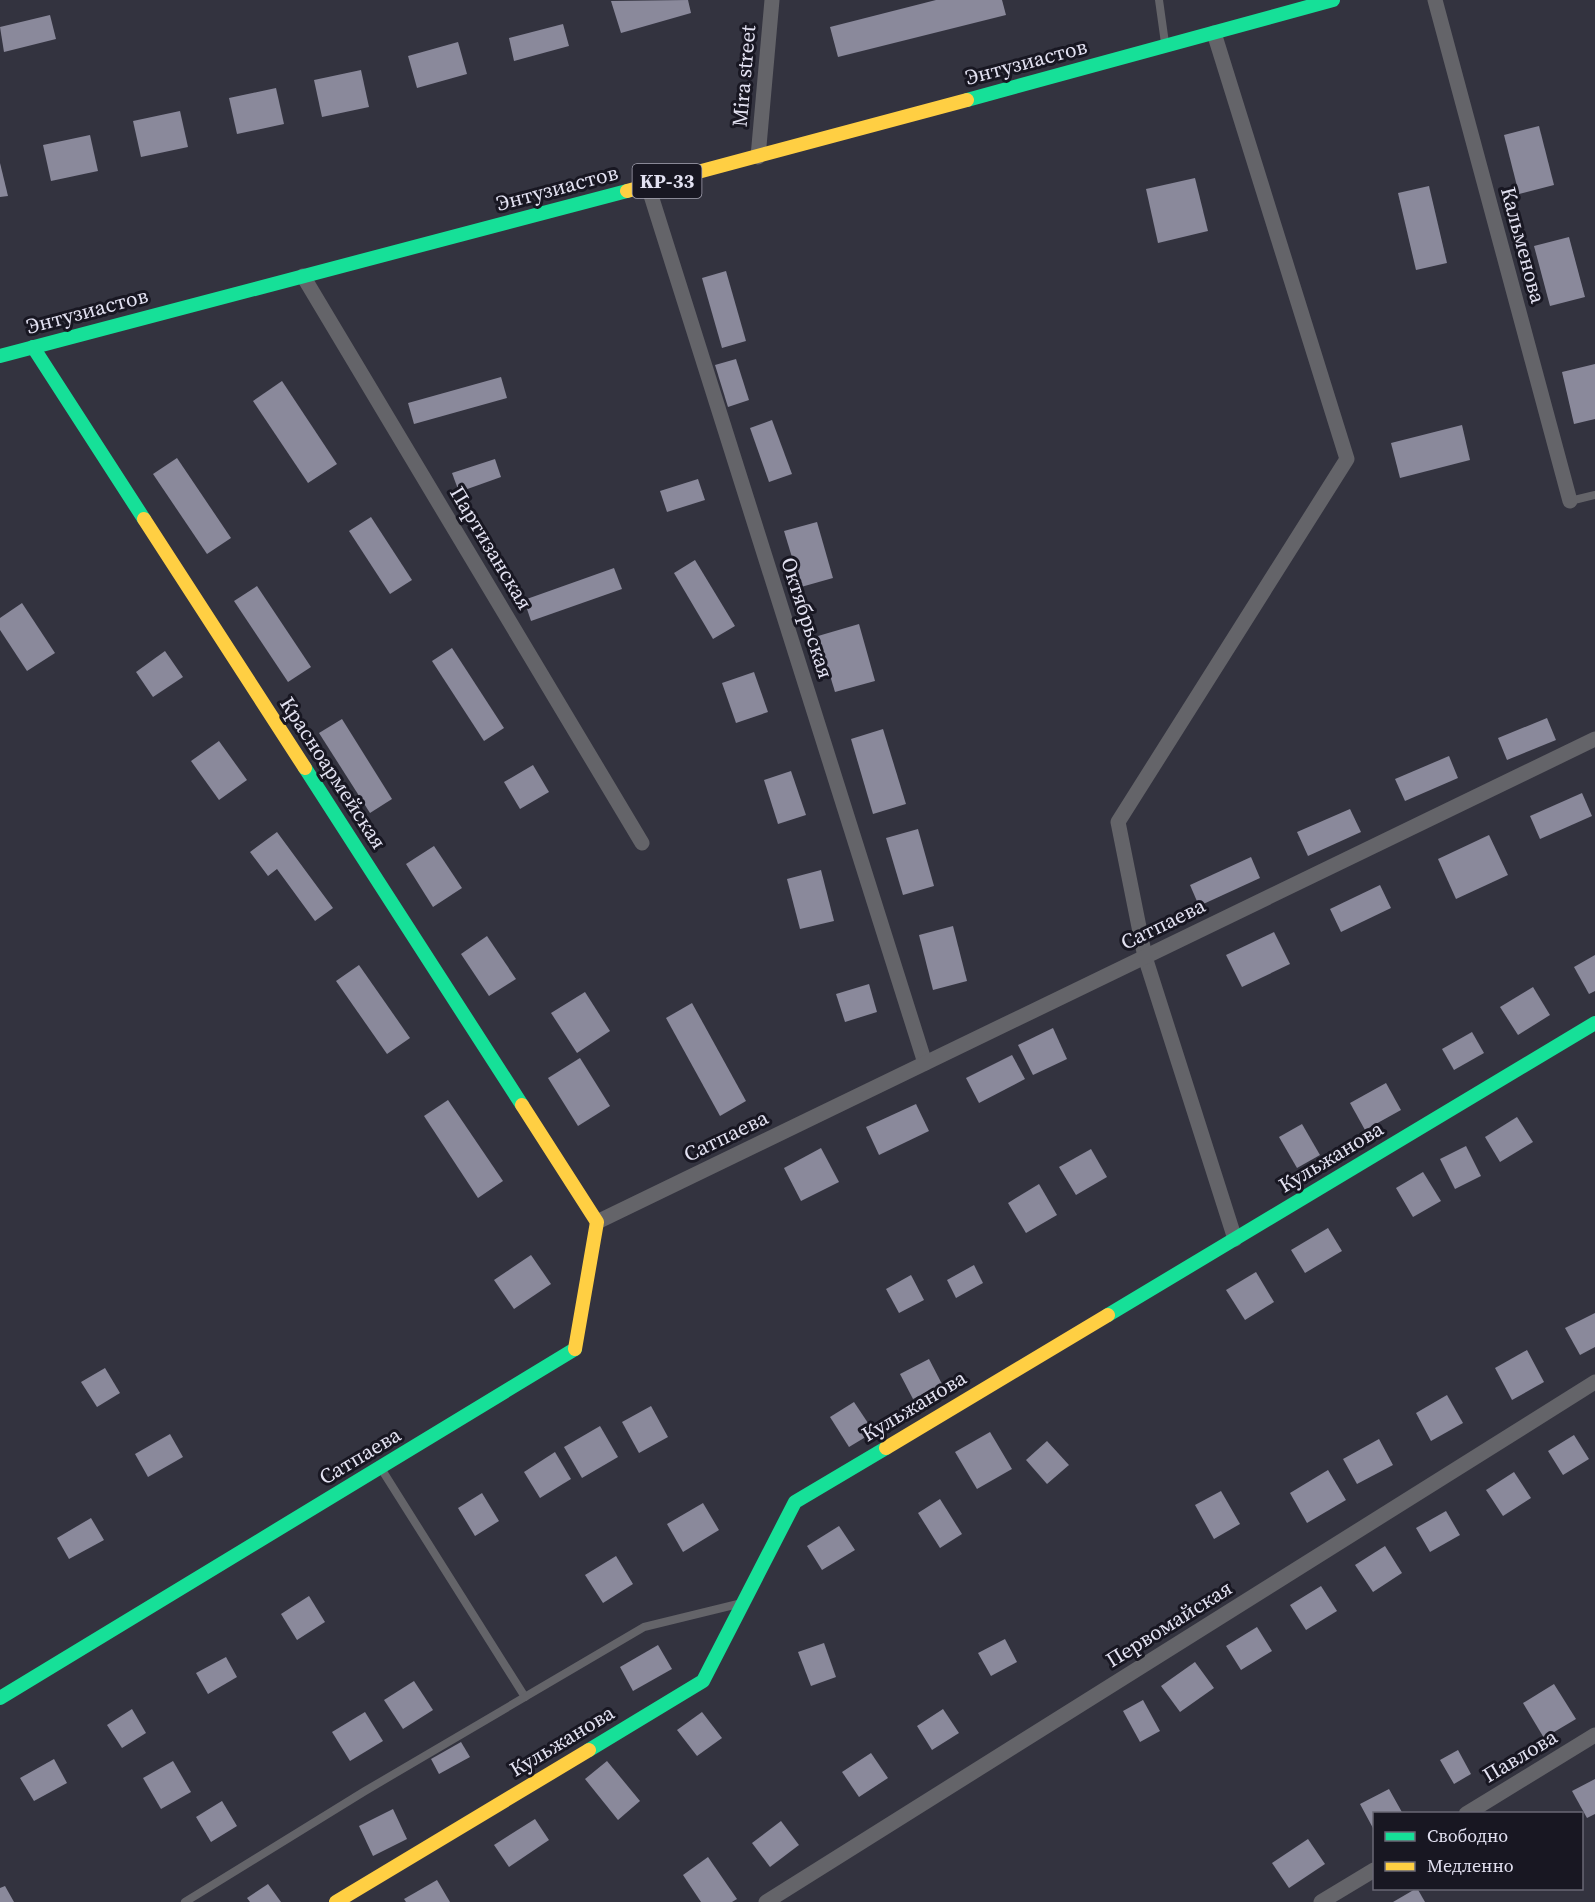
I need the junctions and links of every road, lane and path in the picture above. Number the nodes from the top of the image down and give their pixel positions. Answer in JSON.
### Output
{"nodes":[{"id":1,"x":772,"y":0,"type":"edge"},
{"id":2,"x":1159,"y":0,"type":"edge"},
{"id":3,"x":1333,"y":0,"type":"edge"},
{"id":4,"x":1436,"y":0,"type":"edge"},
{"id":5,"x":1214,"y":33,"type":"junction"},
{"id":6,"x":1166,"y":45,"type":"junction"},
{"id":7,"x":758,"y":157,"type":"junction"},
{"id":8,"x":648,"y":186,"type":"junction"},
{"id":9,"x":303,"y":276,"type":"junction"},
{"id":10,"x":33,"y":347,"type":"junction"},
{"id":11,"x":0,"y":356,"type":"edge"},
{"id":12,"x":1595,"y":495,"type":"edge"},
{"id":13,"x":1570,"y":501,"type":"joint"},
{"id":14,"x":1595,"y":739,"type":"edge"},
{"id":15,"x":642,"y":843,"type":"dead end"},
{"id":16,"x":1145,"y":957,"type":"junction"},
{"id":17,"x":1595,"y":1023,"type":"edge"},
{"id":18,"x":925,"y":1063,"type":"junction"},
{"id":19,"x":597,"y":1222,"type":"junction"},
{"id":20,"x":1234,"y":1239,"type":"junction"},
{"id":21,"x":1595,"y":1382,"type":"edge"},
{"id":22,"x":381,"y":1468,"type":"junction"},
{"id":23,"x":743,"y":1603,"type":"junction"},
{"id":24,"x":525,"y":1697,"type":"junction"},
{"id":25,"x":0,"y":1698,"type":"edge"},
{"id":26,"x":1595,"y":1735,"type":"edge"},
{"id":27,"x":1469,"y":1812,"type":"edge"},
{"id":28,"x":1373,"y":1871,"type":"edge"},
{"id":29,"x":185,"y":1902,"type":"edge"},
{"id":30,"x":336,"y":1902,"type":"edge"},
{"id":31,"x":765,"y":1902,"type":"edge"},
{"id":32,"x":1321,"y":1902,"type":"edge"}],
"edges":[{"from":1,"to":7,"type":"street","name":"Mira street"},
{"from":2,"to":6,"type":"lane"},
{"from":3,"to":5,"type":"street","name":"Энтузиастов","number":"KP-33"},
{"from":4,"to":13,"type":"street","name":"Кальменова"},
{"from":5,"to":6,"type":"street","name":"Энтузиастов","number":"KP-33"},
{"from":5,"to":16,"type":"street"},
{"from":6,"to":7,"type":"street","name":"Энтузиастов","number":"KP-33"},
{"from":7,"to":8,"type":"street","name":"Энтузиастов","number":"KP-33"},
{"from":8,"to":9,"type":"street","name":"Энтузиастов","number":"KP-33"},
{"from":8,"to":18,"type":"street","name":"Октябрьская"},
{"from":9,"to":10,"type":"street","name":"Энтузиастов","number":"KP-33"},
{"from":9,"to":15,"type":"street","name":"Партизанская"},
{"from":10,"to":11,"type":"street","name":"Энтузиастов","number":"KP-33"},
{"from":10,"to":19,"type":"street","name":"Красноармейская"},
{"from":12,"to":13,"type":"lane"},
{"from":14,"to":16,"type":"street","name":"Сатпаева"},
{"from":16,"to":18,"type":"street","name":"Сатпаева"},
{"from":16,"to":20,"type":"street"},
{"from":17,"to":20,"type":"street","name":"Кульжанова"},
{"from":18,"to":19,"type":"street","name":"Сатпаева"},
{"from":19,"to":22,"type":"street","name":"Сатпаева"},
{"from":20,"to":23,"type":"street","name":"Кульжанова"},
{"from":21,"to":31,"type":"street","name":"Первомайская"},
{"from":22,"to":24,"type":"lane"},
{"from":22,"to":25,"type":"street","name":"Сатпаева"},
{"from":23,"to":24,"type":"lane"},
{"from":23,"to":30,"type":"street","name":"Кульжанова"},
{"from":24,"to":29,"type":"lane"},
{"from":26,"to":27,"type":"street","name":"Павлова"},
{"from":28,"to":32,"type":"street"}]}
